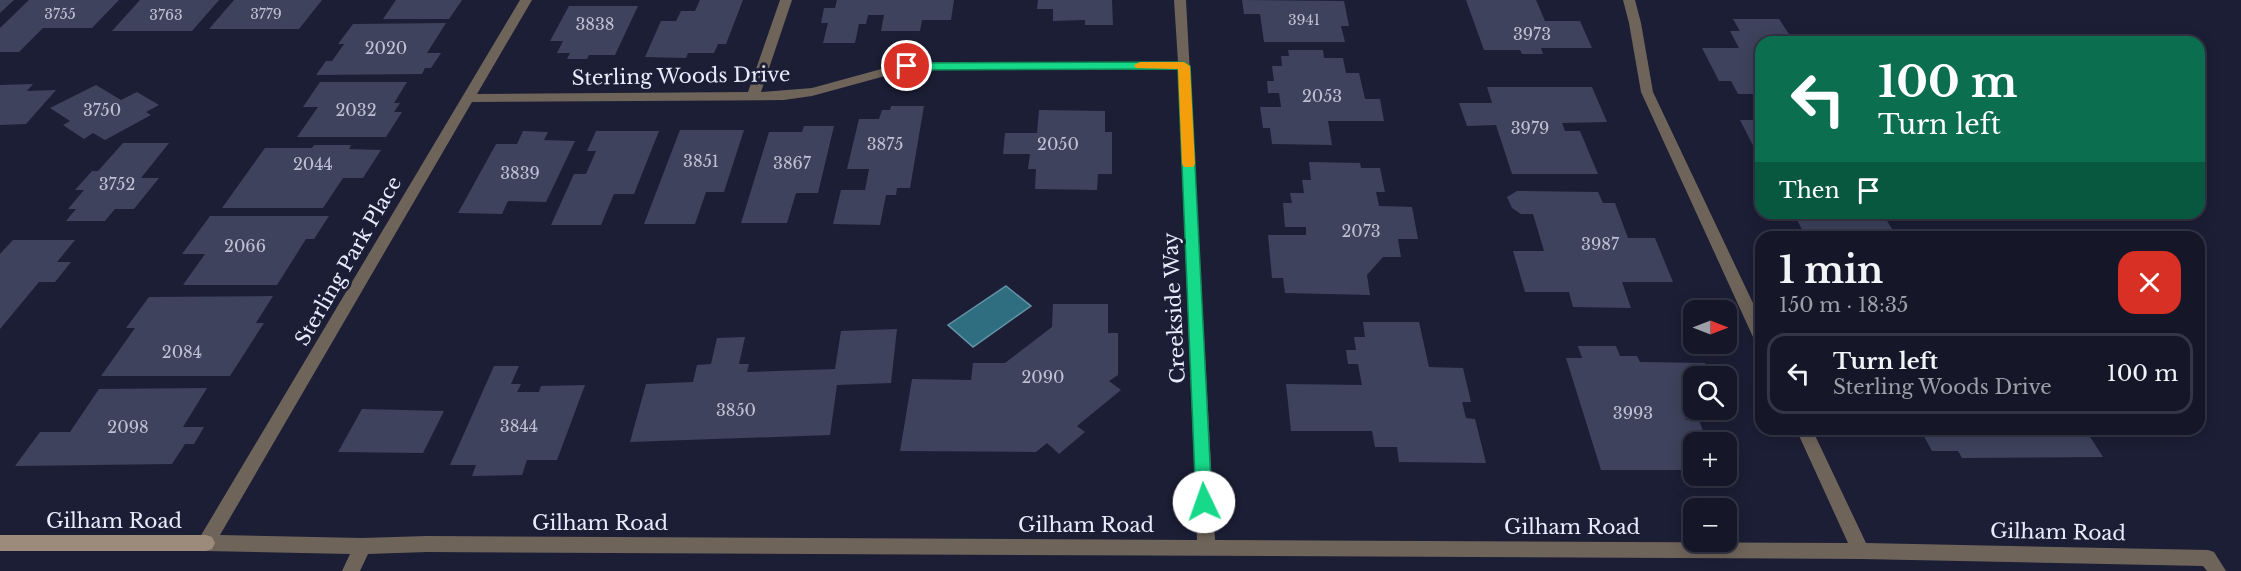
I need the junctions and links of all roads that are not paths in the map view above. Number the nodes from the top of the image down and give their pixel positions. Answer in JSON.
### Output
{"nodes":[{"id":1,"x":526,"y":0,"type":"edge"},
{"id":2,"x":786,"y":0,"type":"edge"},
{"id":3,"x":1180,"y":0,"type":"edge"},
{"id":4,"x":1629,"y":0,"type":"edge"},
{"id":5,"x":1184,"y":66,"type":"junction"},
{"id":6,"x":753,"y":96,"type":"junction"},
{"id":7,"x":469,"y":98,"type":"junction"},
{"id":8,"x":1755,"y":324,"type":"edge"},
{"id":9,"x":1807,"y":435,"type":"edge"},
{"id":10,"x":0,"y":543,"type":"edge"},
{"id":11,"x":206,"y":543,"type":"junction"},
{"id":12,"x":362,"y":546,"type":"junction"},
{"id":13,"x":1206,"y":548,"type":"junction"},
{"id":14,"x":1861,"y":551,"type":"junction"},
{"id":15,"x":2212,"y":564,"type":"edge"},
{"id":16,"x":351,"y":571,"type":"edge"}],
"edges":[{"from":1,"to":7,"type":"street","name":"Sterling Park Place"},
{"from":2,"to":6,"type":"street"},
{"from":3,"to":5,"type":"street"},
{"from":4,"to":8,"type":"street"},
{"from":5,"to":6,"type":"street","name":"Sterling Woods Drive"},
{"from":5,"to":13,"type":"street","name":"Creekside Way"},
{"from":6,"to":7,"type":"street","name":"Sterling Woods Drive"},
{"from":7,"to":11,"type":"street","name":"Sterling Park Place"},
{"from":9,"to":14,"type":"street"},
{"from":10,"to":11,"type":"street","name":"Gilham Road"},
{"from":11,"to":12,"type":"street","name":"Gilham Road"},
{"from":12,"to":13,"type":"street","name":"Gilham Road"},
{"from":12,"to":16,"type":"street"},
{"from":13,"to":14,"type":"street","name":"Gilham Road"},
{"from":14,"to":15,"type":"street","name":"Gilham Road"}]}
